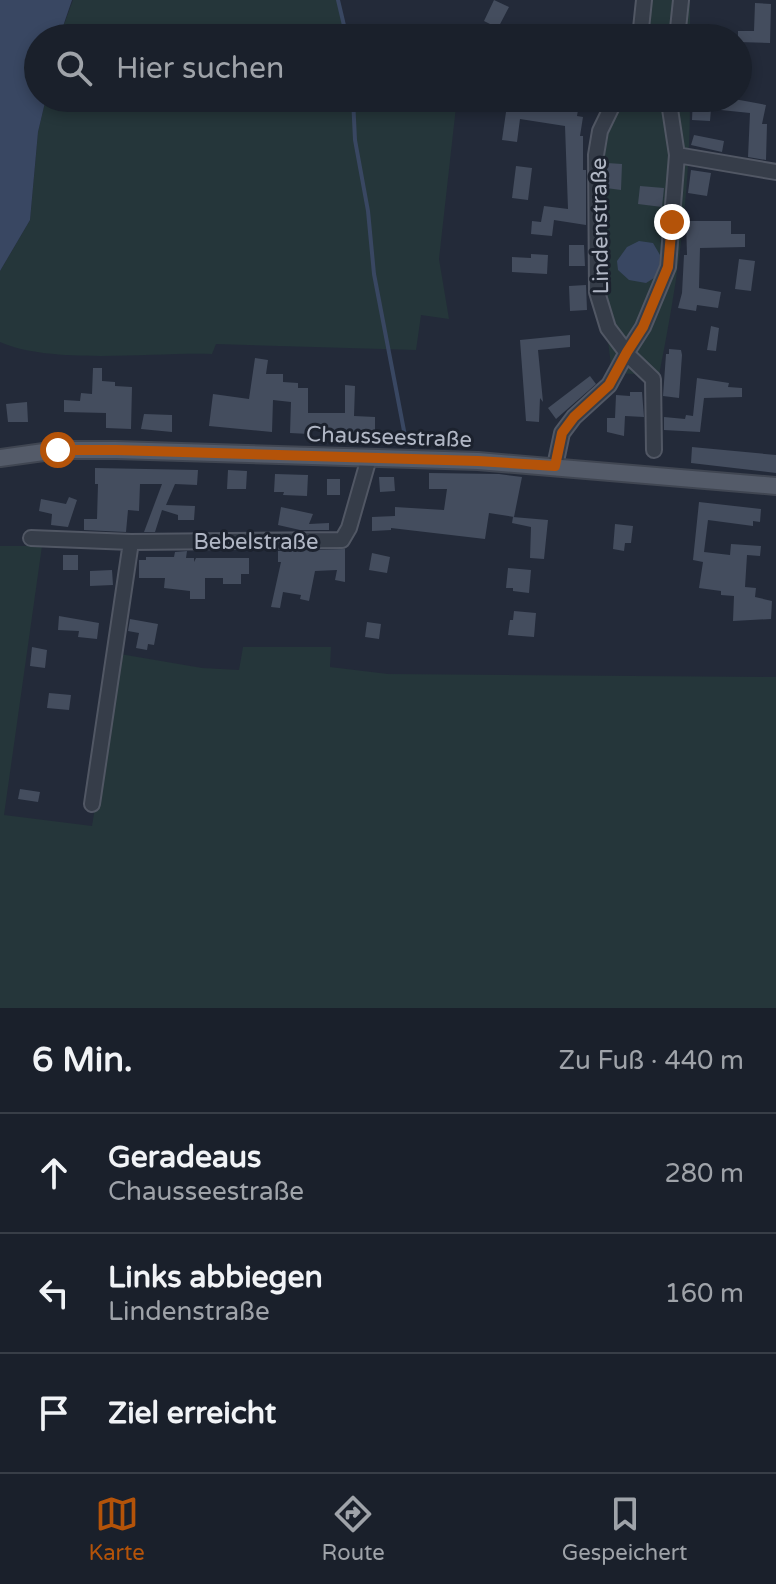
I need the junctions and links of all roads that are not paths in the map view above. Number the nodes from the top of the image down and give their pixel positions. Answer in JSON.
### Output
{"nodes":[{"id":1,"x":644,"y":0,"type":"edge"},
{"id":2,"x":681,"y":0,"type":"edge"},
{"id":3,"x":641,"y":24,"type":"edge"},
{"id":4,"x":678,"y":24,"type":"edge"},
{"id":5,"x":609,"y":112,"type":"edge"},
{"id":6,"x":670,"y":112,"type":"edge"},
{"id":7,"x":677,"y":155,"type":"junction"},
{"id":8,"x":776,"y":172,"type":"edge"},
{"id":9,"x":627,"y":352,"type":"junction"},
{"id":10,"x":654,"y":450,"type":"dead end"},
{"id":11,"x":0,"y":458,"type":"edge"},
{"id":12,"x":369,"y":458,"type":"junction"},
{"id":13,"x":555,"y":466,"type":"junction"},
{"id":14,"x":776,"y":486,"type":"edge"},
{"id":15,"x":31,"y":538,"type":"dead end"},
{"id":16,"x":131,"y":542,"type":"junction"},
{"id":17,"x":92,"y":804,"type":"dead end"}],
"edges":[{"from":1,"to":3,"type":"street"},
{"from":2,"to":4,"type":"street"},
{"from":5,"to":9,"type":"street","name":"Lindenstraße"},
{"from":6,"to":7,"type":"street"},
{"from":7,"to":8,"type":"street"},
{"from":7,"to":9,"type":"street"},
{"from":9,"to":10,"type":"street","name":"Lindenstraße"},
{"from":9,"to":13,"type":"street"},
{"from":11,"to":12,"type":"main road","name":"Chausseestraße"},
{"from":12,"to":13,"type":"main road","name":"Chausseestraße"},
{"from":12,"to":16,"type":"street","name":"Bebelstraße"},
{"from":13,"to":14,"type":"main road","name":"Chausseestraße"},
{"from":15,"to":16,"type":"street","name":"Bebelstraße"},
{"from":16,"to":17,"type":"street"}]}
